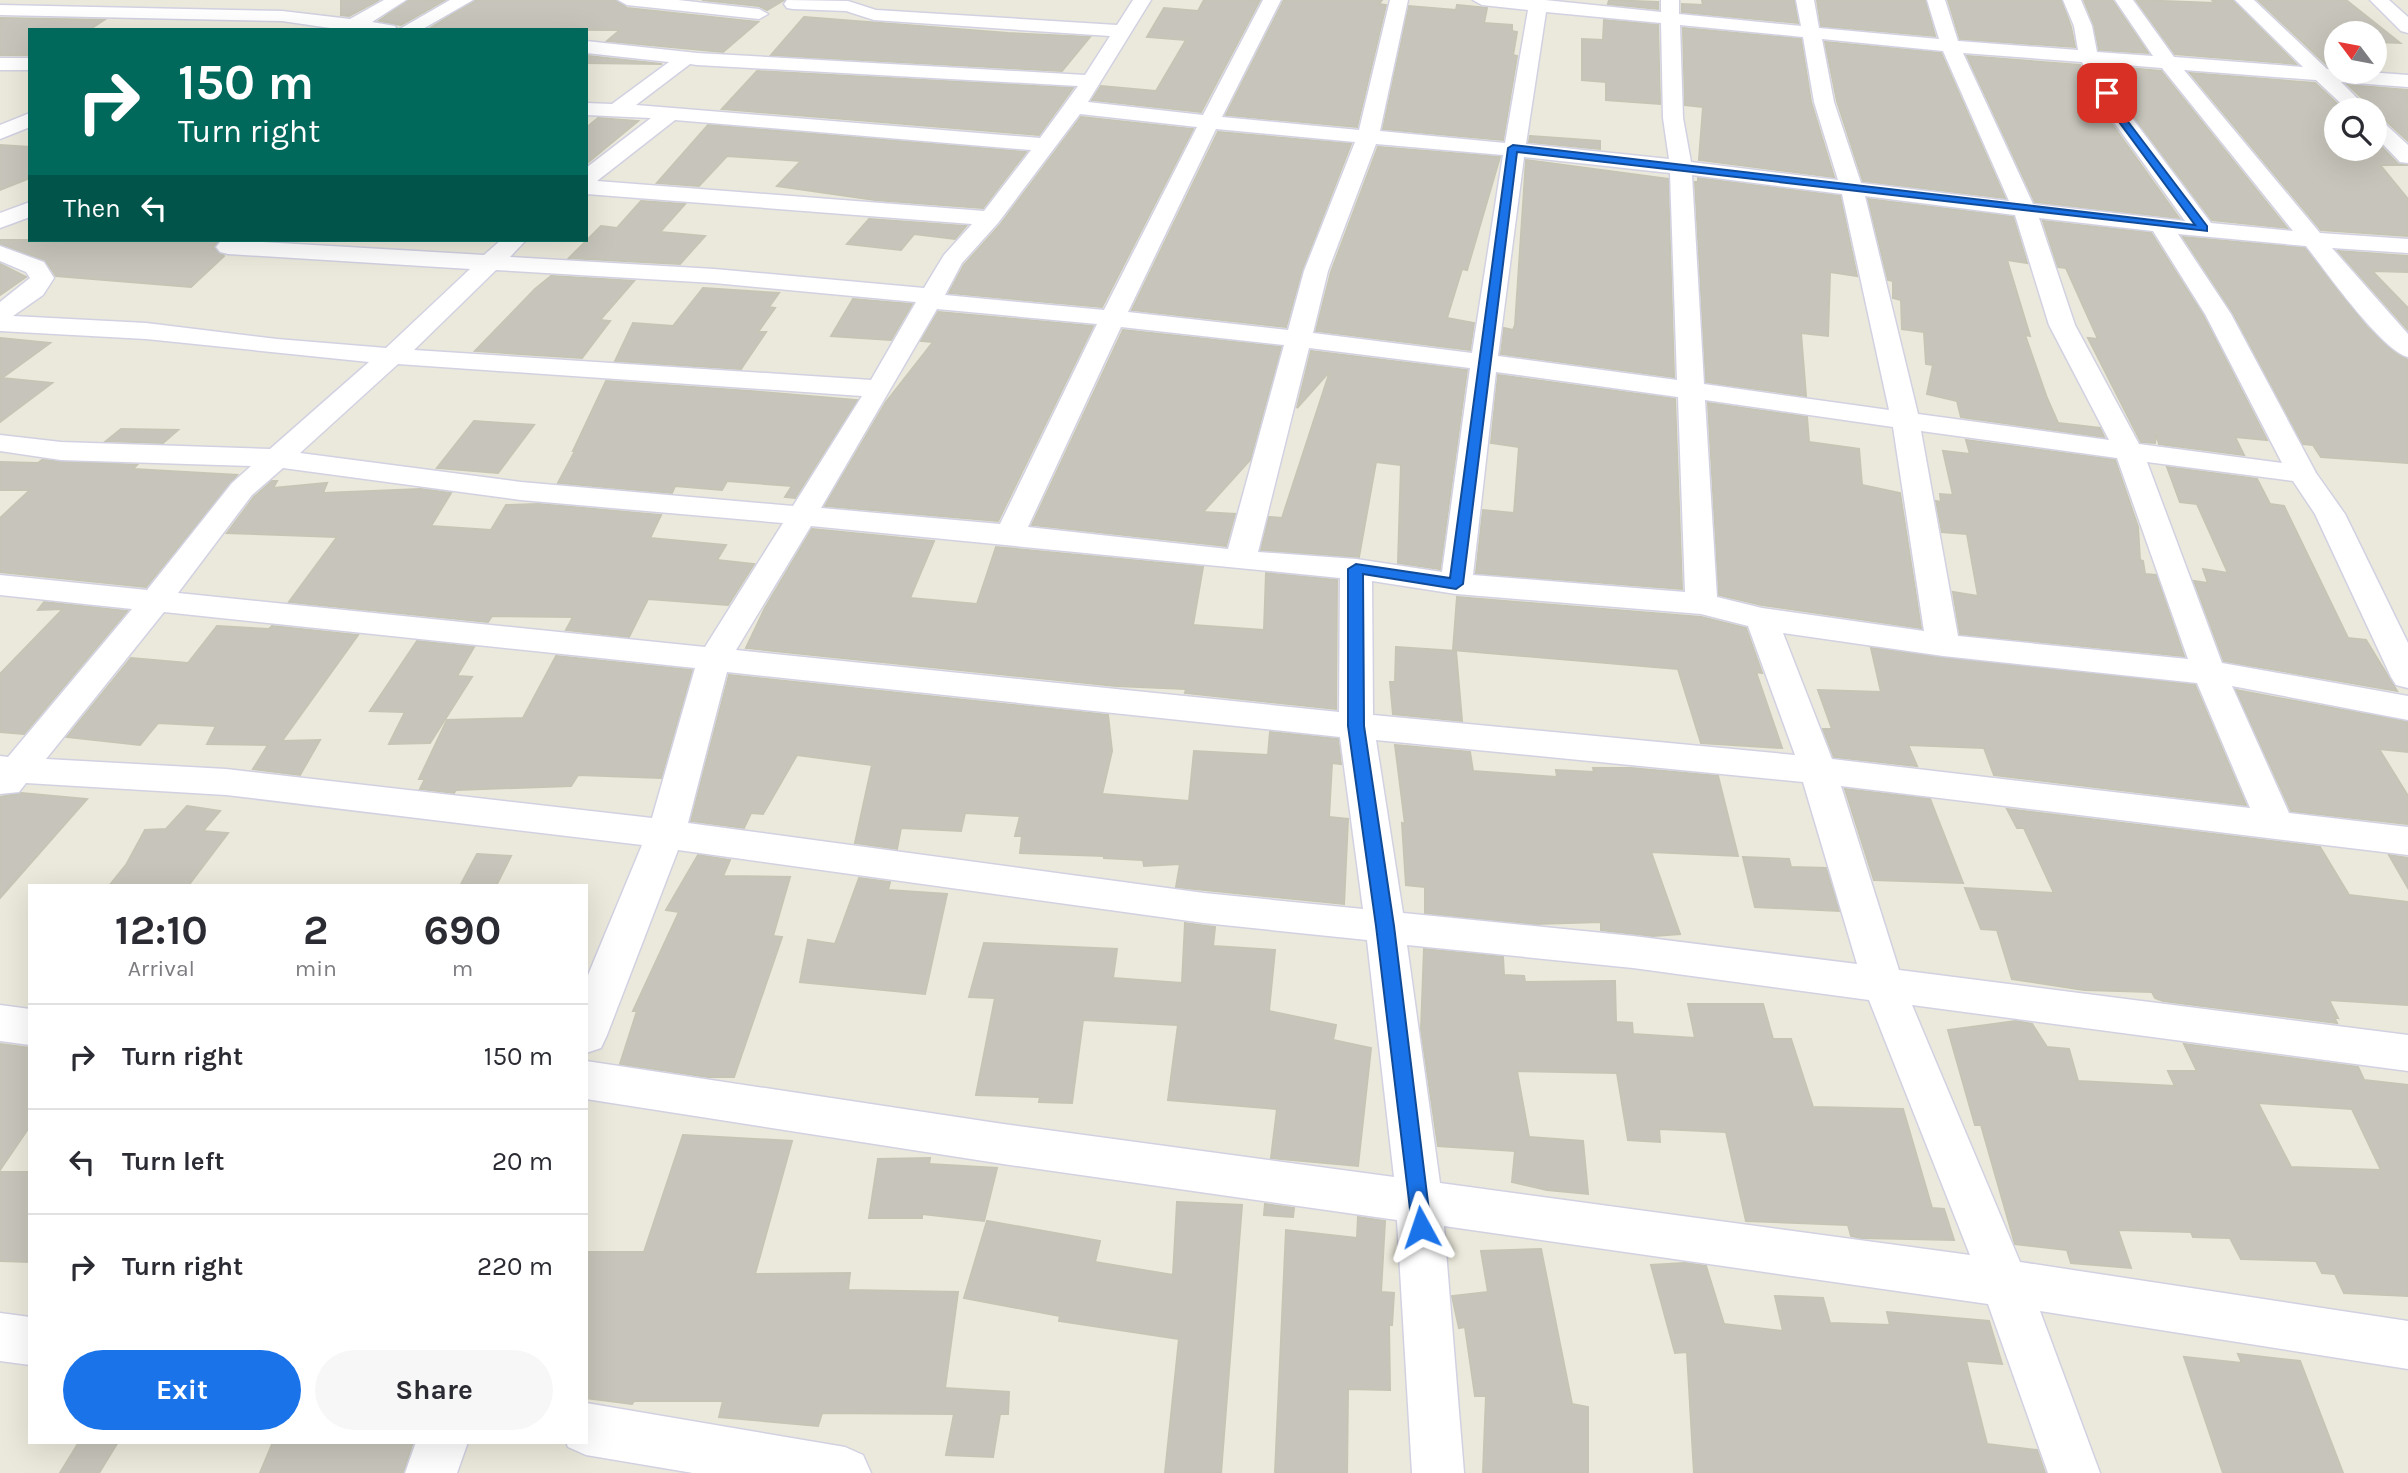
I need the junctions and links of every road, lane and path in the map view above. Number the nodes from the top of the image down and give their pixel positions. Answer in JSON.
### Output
{"nodes":[{"id":1,"x":7,"y":0,"type":"edge"},
{"id":2,"x":310,"y":0,"type":"edge"},
{"id":3,"x":397,"y":0,"type":"edge"},
{"id":4,"x":464,"y":0,"type":"edge"},
{"id":5,"x":627,"y":0,"type":"edge"},
{"id":6,"x":1142,"y":0,"type":"edge"},
{"id":7,"x":1272,"y":0,"type":"edge"},
{"id":8,"x":1399,"y":0,"type":"edge"},
{"id":9,"x":1482,"y":0,"type":"edge"},
{"id":10,"x":1805,"y":0,"type":"edge"},
{"id":11,"x":1936,"y":0,"type":"edge"},
{"id":12,"x":2072,"y":0,"type":"edge"},
{"id":13,"x":2124,"y":0,"type":"edge"},
{"id":14,"x":2244,"y":0,"type":"edge"},
{"id":15,"x":2379,"y":0,"type":"edge"},
{"id":16,"x":795,"y":2,"type":"edge"},
{"id":17,"x":1537,"y":2,"type":"edge"},
{"id":18,"x":0,"y":4,"type":"edge"},
{"id":19,"x":1671,"y":9,"type":"edge"},
{"id":20,"x":0,"y":10,"type":"edge"},
{"id":21,"x":759,"y":14,"type":"junction"},
{"id":22,"x":282,"y":16,"type":"junction"},
{"id":23,"x":354,"y":25,"type":"junction"},
{"id":24,"x":2408,"y":27,"type":"edge"},
{"id":25,"x":374,"y":28,"type":"edge"},
{"id":26,"x":411,"y":28,"type":"edge"},
{"id":27,"x":738,"y":30,"type":"dead end"},
{"id":28,"x":1124,"y":31,"type":"junction"},
{"id":29,"x":1811,"y":32,"type":"junction"},
{"id":30,"x":717,"y":44,"type":"dead end"},
{"id":31,"x":1950,"y":46,"type":"junction"},
{"id":32,"x":588,"y":47,"type":"edge"},
{"id":33,"x":692,"y":58,"type":"junction"},
{"id":34,"x":2089,"y":58,"type":"junction"},
{"id":35,"x":2168,"y":63,"type":"junction"},
{"id":36,"x":0,"y":64,"type":"edge"},
{"id":37,"x":28,"y":64,"type":"edge"},
{"id":38,"x":2320,"y":73,"type":"junction"},
{"id":39,"x":2408,"y":80,"type":"edge"},
{"id":40,"x":1091,"y":81,"type":"junction"},
{"id":41,"x":2346,"y":98,"type":"edge"},
{"id":42,"x":1075,"y":107,"type":"junction"},
{"id":43,"x":588,"y":109,"type":"edge"},
{"id":44,"x":617,"y":110,"type":"junction"},
{"id":45,"x":671,"y":113,"type":"junction"},
{"id":46,"x":1211,"y":121,"type":"junction"},
{"id":47,"x":1368,"y":136,"type":"junction"},
{"id":48,"x":2387,"y":137,"type":"edge"},
{"id":49,"x":1043,"y":145,"type":"junction"},
{"id":50,"x":1513,"y":148,"type":"junction"},
{"id":51,"x":2408,"y":157,"type":"edge"},
{"id":52,"x":1681,"y":167,"type":"junction"},
{"id":53,"x":588,"y":177,"type":"edge"},
{"id":54,"x":588,"y":187,"type":"edge"},
{"id":55,"x":1852,"y":189,"type":"junction"},
{"id":56,"x":2024,"y":208,"type":"junction"},
{"id":57,"x":28,"y":210,"type":"edge"},
{"id":58,"x":990,"y":218,"type":"junction"},
{"id":59,"x":0,"y":221,"type":"edge"},
{"id":60,"x":2161,"y":225,"type":"junction"},
{"id":61,"x":2203,"y":229,"type":"junction"},
{"id":62,"x":2315,"y":240,"type":"junction"},
{"id":63,"x":512,"y":242,"type":"edge"},
{"id":64,"x":2408,"y":246,"type":"edge"},
{"id":65,"x":228,"y":247,"type":"dead end"},
{"id":66,"x":0,"y":253,"type":"edge"},
{"id":67,"x":486,"y":263,"type":"junction"},
{"id":68,"x":931,"y":299,"type":"junction"},
{"id":69,"x":0,"y":314,"type":"edge"},
{"id":70,"x":1111,"y":316,"type":"junction"},
{"id":71,"x":0,"y":323,"type":"edge"},
{"id":72,"x":1299,"y":338,"type":"junction"},
{"id":73,"x":2408,"y":349,"type":"edge"},
{"id":74,"x":392,"y":356,"type":"junction"},
{"id":75,"x":1483,"y":363,"type":"junction"},
{"id":76,"x":1691,"y":388,"type":"junction"},
{"id":77,"x":880,"y":389,"type":"junction"},
{"id":78,"x":1906,"y":422,"type":"junction"},
{"id":79,"x":0,"y":443,"type":"edge"},
{"id":80,"x":2129,"y":452,"type":"junction"},
{"id":81,"x":276,"y":458,"type":"junction"},
{"id":82,"x":2302,"y":474,"type":"junction"},
{"id":83,"x":801,"y":516,"type":"junction"},
{"id":84,"x":1010,"y":534,"type":"junction"},
{"id":85,"x":1240,"y":560,"type":"junction"},
{"id":86,"x":1356,"y":569,"type":"junction"},
{"id":87,"x":0,"y":584,"type":"edge"},
{"id":88,"x":1456,"y":584,"type":"junction"},
{"id":89,"x":155,"y":602,"type":"junction"},
{"id":90,"x":1701,"y":604,"type":"junction"},
{"id":91,"x":1762,"y":619,"type":"junction"},
{"id":92,"x":1943,"y":645,"type":"junction"},
{"id":93,"x":714,"y":659,"type":"junction"},
{"id":94,"x":2210,"y":674,"type":"junction"},
{"id":95,"x":2408,"y":674,"type":"edge"},
{"id":96,"x":2408,"y":708,"type":"edge"},
{"id":97,"x":1356,"y":726,"type":"junction"},
{"id":98,"x":1818,"y":770,"type":"junction"},
{"id":99,"x":6,"y":776,"type":"edge"},
{"id":100,"x":2277,"y":827,"type":"junction"},
{"id":101,"x":666,"y":834,"type":"junction"},
{"id":102,"x":2408,"y":841,"type":"edge"},
{"id":103,"x":1385,"y":926,"type":"junction"},
{"id":104,"x":1884,"y":986,"type":"junction"},
{"id":105,"x":0,"y":1023,"type":"edge"},
{"id":106,"x":28,"y":1027,"type":"edge"},
{"id":107,"x":588,"y":1030,"type":"edge"},
{"id":108,"x":2408,"y":1053,"type":"edge"},
{"id":109,"x":588,"y":1080,"type":"edge"},
{"id":110,"x":1419,"y":1199,"type":"junction"},
{"id":111,"x":2005,"y":1283,"type":"junction"},
{"id":112,"x":0,"y":1337,"type":"edge"},
{"id":113,"x":28,"y":1341,"type":"edge"},
{"id":114,"x":2408,"y":1345,"type":"edge"},
{"id":115,"x":588,"y":1429,"type":"edge"},
{"id":116,"x":441,"y":1444,"type":"edge"},
{"id":117,"x":431,"y":1473,"type":"edge"},
{"id":118,"x":845,"y":1473,"type":"edge"},
{"id":119,"x":1438,"y":1473,"type":"edge"},
{"id":120,"x":2074,"y":1473,"type":"edge"}],
"edges":[{"from":1,"to":18,"type":"street"},
{"from":2,"to":22,"type":"street"},
{"from":3,"to":23,"type":"street"},
{"from":4,"to":26,"type":"street"},
{"from":5,"to":21,"type":"street"},
{"from":6,"to":28,"type":"street"},
{"from":7,"to":46,"type":"street"},
{"from":8,"to":47,"type":"street"},
{"from":9,"to":17,"type":"street"},
{"from":10,"to":29,"type":"street"},
{"from":11,"to":31,"type":"street"},
{"from":12,"to":34,"type":"street"},
{"from":13,"to":35,"type":"street"},
{"from":14,"to":38,"type":"street"},
{"from":15,"to":24,"type":"street"},
{"from":16,"to":21,"type":"street"},
{"from":16,"to":28,"type":"street"},
{"from":17,"to":19,"type":"street"},
{"from":17,"to":50,"type":"street"},
{"from":19,"to":29,"type":"street"},
{"from":19,"to":52,"type":"street"},
{"from":20,"to":22,"type":"street"},
{"from":21,"to":27,"type":"street"},
{"from":22,"to":23,"type":"street"},
{"from":23,"to":25,"type":"street"},
{"from":28,"to":40,"type":"street"},
{"from":29,"to":31,"type":"street"},
{"from":29,"to":55,"type":"street"},
{"from":30,"to":33,"type":"street"},
{"from":31,"to":34,"type":"street"},
{"from":31,"to":56,"type":"street"},
{"from":32,"to":33,"type":"street"},
{"from":33,"to":40,"type":"street"},
{"from":33,"to":44,"type":"street"},
{"from":34,"to":35,"type":"street"},
{"from":34,"to":61,"type":"street"},
{"from":35,"to":38,"type":"street"},
{"from":35,"to":62,"type":"street"},
{"from":36,"to":37,"type":"street"},
{"from":38,"to":39,"type":"street"},
{"from":38,"to":41,"type":"street"},
{"from":40,"to":42,"type":"street"},
{"from":42,"to":46,"type":"street"},
{"from":42,"to":49,"type":"street"},
{"from":43,"to":44,"type":"street"},
{"from":44,"to":45,"type":"street"},
{"from":45,"to":49,"type":"street"},
{"from":45,"to":53,"type":"street"},
{"from":46,"to":47,"type":"street"},
{"from":46,"to":70,"type":"street"},
{"from":47,"to":50,"type":"street"},
{"from":47,"to":72,"type":"street"},
{"from":48,"to":51,"type":"street"},
{"from":49,"to":58,"type":"street"},
{"from":50,"to":52,"type":"street"},
{"from":50,"to":75,"type":"street"},
{"from":52,"to":55,"type":"street"},
{"from":52,"to":76,"type":"street"},
{"from":54,"to":58,"type":"street"},
{"from":55,"to":56,"type":"street"},
{"from":55,"to":78,"type":"street"},
{"from":56,"to":60,"type":"street"},
{"from":56,"to":80,"type":"street"},
{"from":57,"to":59,"type":"street"},
{"from":58,"to":68,"type":"street"},
{"from":60,"to":61,"type":"street"},
{"from":60,"to":82,"type":"street"},
{"from":61,"to":62,"type":"street"},
{"from":62,"to":64,"type":"street"},
{"from":62,"to":73,"type":"street"},
{"from":63,"to":67,"type":"street"},
{"from":65,"to":67,"type":"street"},
{"from":66,"to":69,"type":"street"},
{"from":67,"to":68,"type":"street"},
{"from":67,"to":74,"type":"street"},
{"from":68,"to":70,"type":"street"},
{"from":68,"to":77,"type":"street"},
{"from":70,"to":72,"type":"street"},
{"from":70,"to":84,"type":"street"},
{"from":71,"to":74,"type":"street"},
{"from":72,"to":75,"type":"street"},
{"from":72,"to":85,"type":"street"},
{"from":74,"to":77,"type":"street"},
{"from":74,"to":81,"type":"street"},
{"from":75,"to":76,"type":"street"},
{"from":75,"to":88,"type":"street"},
{"from":76,"to":78,"type":"street"},
{"from":76,"to":90,"type":"street"},
{"from":77,"to":83,"type":"street"},
{"from":78,"to":80,"type":"street"},
{"from":78,"to":92,"type":"street"},
{"from":79,"to":81,"type":"street"},
{"from":80,"to":82,"type":"street"},
{"from":80,"to":94,"type":"street"},
{"from":81,"to":83,"type":"street"},
{"from":81,"to":89,"type":"street"},
{"from":82,"to":95,"type":"street"},
{"from":83,"to":84,"type":"street"},
{"from":83,"to":93,"type":"street"},
{"from":84,"to":85,"type":"street"},
{"from":85,"to":86,"type":"street"},
{"from":86,"to":88,"type":"street"},
{"from":86,"to":97,"type":"street"},
{"from":87,"to":89,"type":"street"},
{"from":88,"to":90,"type":"street"},
{"from":89,"to":93,"type":"street"},
{"from":89,"to":99,"type":"street"},
{"from":90,"to":91,"type":"street"},
{"from":91,"to":92,"type":"street"},
{"from":91,"to":98,"type":"street"},
{"from":92,"to":94,"type":"street"},
{"from":93,"to":97,"type":"street"},
{"from":93,"to":101,"type":"street"},
{"from":94,"to":96,"type":"street"},
{"from":94,"to":100,"type":"street"},
{"from":97,"to":98,"type":"street"},
{"from":97,"to":103,"type":"street"},
{"from":98,"to":100,"type":"street"},
{"from":98,"to":104,"type":"street"},
{"from":99,"to":101,"type":"street"},
{"from":100,"to":102,"type":"street"},
{"from":101,"to":103,"type":"street"},
{"from":101,"to":107,"type":"street"},
{"from":103,"to":104,"type":"street"},
{"from":103,"to":110,"type":"street"},
{"from":104,"to":108,"type":"street"},
{"from":104,"to":111,"type":"street"},
{"from":105,"to":106,"type":"street"},
{"from":109,"to":110,"type":"street"},
{"from":110,"to":111,"type":"street"},
{"from":110,"to":119,"type":"street"},
{"from":111,"to":114,"type":"street"},
{"from":111,"to":120,"type":"street"},
{"from":112,"to":113,"type":"street"},
{"from":115,"to":118,"type":"street"},
{"from":116,"to":117,"type":"street"}]}
